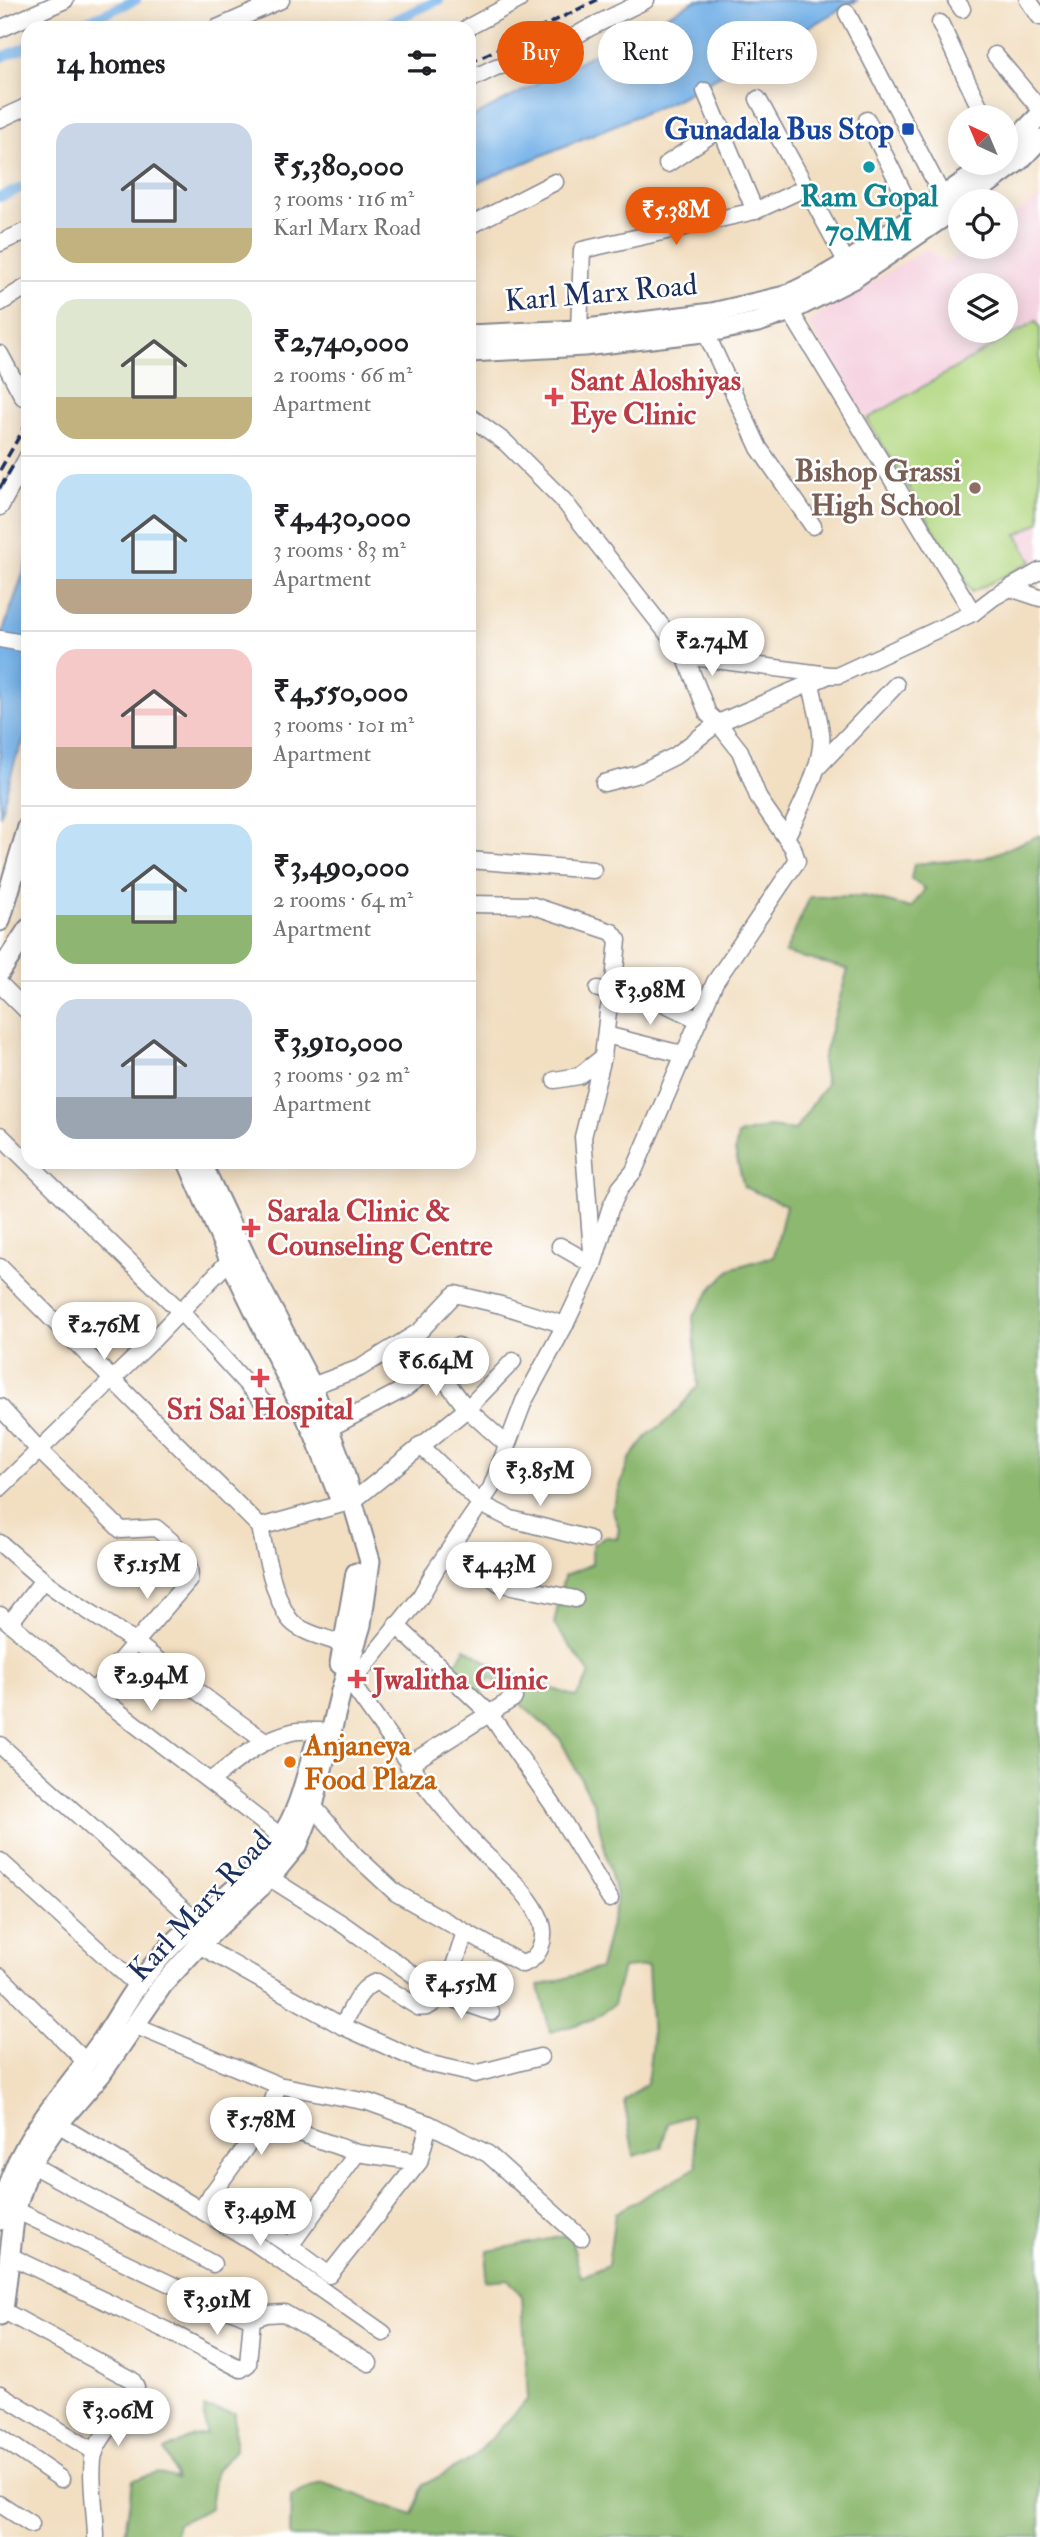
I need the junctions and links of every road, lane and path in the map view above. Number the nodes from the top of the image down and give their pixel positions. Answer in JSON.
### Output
{"nodes":[{"id":1,"x":65,"y":0,"type":"edge"},
{"id":2,"x":281,"y":0,"type":"edge"},
{"id":3,"x":519,"y":0,"type":"edge"},
{"id":4,"x":646,"y":0,"type":"edge"},
{"id":5,"x":1028,"y":0,"type":"edge"},
{"id":6,"x":847,"y":13,"type":"dead end"},
{"id":7,"x":1040,"y":17,"type":"edge"},
{"id":8,"x":233,"y":21,"type":"edge"},
{"id":9,"x":476,"y":23,"type":"edge"},
{"id":10,"x":940,"y":23,"type":"dead end"},
{"id":11,"x":0,"y":29,"type":"edge"},
{"id":12,"x":995,"y":55,"type":"dead end"},
{"id":13,"x":476,"y":76,"type":"edge"},
{"id":14,"x":705,"y":91,"type":"dead end"},
{"id":15,"x":758,"y":99,"type":"dead end"},
{"id":16,"x":978,"y":105,"type":"edge"},
{"id":17,"x":21,"y":109,"type":"edge"},
{"id":18,"x":1040,"y":109,"type":"edge"},
{"id":19,"x":1040,"y":115,"type":"edge"},
{"id":20,"x":0,"y":119,"type":"edge"},
{"id":21,"x":867,"y":120,"type":"dead end"},
{"id":22,"x":722,"y":127,"type":"junction"},
{"id":23,"x":1018,"y":138,"type":"edge"},
{"id":24,"x":1040,"y":141,"type":"edge"},
{"id":25,"x":667,"y":164,"type":"dead end"},
{"id":26,"x":979,"y":175,"type":"edge"},
{"id":27,"x":555,"y":182,"type":"dead end"},
{"id":28,"x":805,"y":188,"type":"junction"},
{"id":29,"x":964,"y":189,"type":"edge"},
{"id":30,"x":981,"y":189,"type":"edge"},
{"id":31,"x":948,"y":194,"type":"edge"},
{"id":32,"x":948,"y":203,"type":"edge"},
{"id":33,"x":948,"y":204,"type":"edge"},
{"id":34,"x":755,"y":211,"type":"junction"},
{"id":35,"x":915,"y":216,"type":"junction"},
{"id":36,"x":476,"y":222,"type":"edge"},
{"id":37,"x":21,"y":233,"type":"edge"},
{"id":38,"x":898,"y":238,"type":"junction"},
{"id":39,"x":0,"y":243,"type":"edge"},
{"id":40,"x":846,"y":263,"type":"junction"},
{"id":41,"x":21,"y":290,"type":"edge"},
{"id":42,"x":0,"y":303,"type":"edge"},
{"id":43,"x":790,"y":311,"type":"junction"},
{"id":44,"x":579,"y":330,"type":"junction"},
{"id":45,"x":705,"y":331,"type":"junction"},
{"id":46,"x":476,"y":335,"type":"edge"},
{"id":47,"x":476,"y":351,"type":"edge"},
{"id":48,"x":0,"y":354,"type":"edge"},
{"id":49,"x":21,"y":393,"type":"edge"},
{"id":50,"x":476,"y":421,"type":"edge"},
{"id":51,"x":21,"y":469,"type":"edge"},
{"id":52,"x":0,"y":507,"type":"edge"},
{"id":53,"x":813,"y":526,"type":"dead end"},
{"id":54,"x":1040,"y":571,"type":"edge"},
{"id":55,"x":1010,"y":588,"type":"junction"},
{"id":56,"x":1040,"y":598,"type":"edge"},
{"id":57,"x":973,"y":613,"type":"junction"},
{"id":58,"x":0,"y":639,"type":"edge"},
{"id":59,"x":21,"y":643,"type":"edge"},
{"id":60,"x":685,"y":656,"type":"junction"},
{"id":61,"x":829,"y":676,"type":"junction"},
{"id":62,"x":811,"y":683,"type":"junction"},
{"id":63,"x":896,"y":685,"type":"dead end"},
{"id":64,"x":718,"y":723,"type":"junction"},
{"id":65,"x":815,"y":770,"type":"junction"},
{"id":66,"x":604,"y":783,"type":"dead end"},
{"id":67,"x":786,"y":838,"type":"junction"},
{"id":68,"x":21,"y":850,"type":"edge"},
{"id":69,"x":476,"y":861,"type":"edge"},
{"id":70,"x":593,"y":870,"type":"dead end"},
{"id":71,"x":476,"y":904,"type":"edge"},
{"id":72,"x":0,"y":921,"type":"edge"},
{"id":73,"x":21,"y":940,"type":"edge"},
{"id":74,"x":0,"y":972,"type":"edge"},
{"id":75,"x":0,"y":984,"type":"edge"},
{"id":76,"x":605,"y":991,"type":"junction"},
{"id":77,"x":21,"y":1005,"type":"edge"},
{"id":78,"x":699,"y":1020,"type":"junction"},
{"id":79,"x":606,"y":1035,"type":"junction"},
{"id":80,"x":685,"y":1055,"type":"junction"},
{"id":81,"x":603,"y":1057,"type":"junction"},
{"id":82,"x":555,"y":1080,"type":"dead end"},
{"id":83,"x":0,"y":1135,"type":"edge"},
{"id":84,"x":21,"y":1156,"type":"edge"},
{"id":85,"x":35,"y":1169,"type":"edge"},
{"id":86,"x":191,"y":1169,"type":"edge"},
{"id":87,"x":205,"y":1169,"type":"edge"},
{"id":88,"x":560,"y":1246,"type":"dead end"},
{"id":89,"x":230,"y":1260,"type":"junction"},
{"id":90,"x":593,"y":1265,"type":"junction"},
{"id":91,"x":0,"y":1267,"type":"edge"},
{"id":92,"x":180,"y":1311,"type":"junction"},
{"id":93,"x":565,"y":1325,"type":"junction"},
{"id":94,"x":458,"y":1346,"type":"dead end"},
{"id":95,"x":513,"y":1362,"type":"dead end"},
{"id":96,"x":434,"y":1365,"type":"junction"},
{"id":97,"x":112,"y":1380,"type":"junction"},
{"id":98,"x":312,"y":1386,"type":"junction"},
{"id":99,"x":265,"y":1404,"type":"dead end"},
{"id":100,"x":0,"y":1407,"type":"edge"},
{"id":101,"x":467,"y":1409,"type":"junction"},
{"id":102,"x":328,"y":1429,"type":"junction"},
{"id":103,"x":419,"y":1445,"type":"junction"},
{"id":104,"x":507,"y":1445,"type":"junction"},
{"id":105,"x":40,"y":1451,"type":"junction"},
{"id":106,"x":0,"y":1488,"type":"edge"},
{"id":107,"x":347,"y":1503,"type":"junction"},
{"id":108,"x":481,"y":1504,"type":"junction"},
{"id":109,"x":260,"y":1527,"type":"junction"},
{"id":110,"x":589,"y":1539,"type":"dead end"},
{"id":111,"x":0,"y":1543,"type":"edge"},
{"id":112,"x":452,"y":1546,"type":"junction"},
{"id":113,"x":43,"y":1580,"type":"junction"},
{"id":114,"x":575,"y":1599,"type":"dead end"},
{"id":115,"x":5,"y":1619,"type":"edge"},
{"id":116,"x":397,"y":1625,"type":"junction"},
{"id":117,"x":135,"y":1643,"type":"junction"},
{"id":118,"x":342,"y":1644,"type":"junction"},
{"id":119,"x":93,"y":1692,"type":"junction"},
{"id":120,"x":340,"y":1692,"type":"junction"},
{"id":121,"x":514,"y":1698,"type":"dead end"},
{"id":122,"x":489,"y":1713,"type":"junction"},
{"id":123,"x":320,"y":1731,"type":"junction"},
{"id":124,"x":267,"y":1742,"type":"junction"},
{"id":125,"x":0,"y":1745,"type":"edge"},
{"id":126,"x":408,"y":1765,"type":"junction"},
{"id":127,"x":210,"y":1781,"type":"junction"},
{"id":128,"x":313,"y":1805,"type":"junction"},
{"id":129,"x":282,"y":1837,"type":"junction"},
{"id":130,"x":0,"y":1861,"type":"edge"},
{"id":131,"x":270,"y":1878,"type":"junction"},
{"id":132,"x":610,"y":1899,"type":"dead end"},
{"id":133,"x":196,"y":1921,"type":"junction"},
{"id":134,"x":465,"y":1932,"type":"junction"},
{"id":135,"x":200,"y":1945,"type":"junction"},
{"id":136,"x":0,"y":1976,"type":"edge"},
{"id":137,"x":137,"y":1985,"type":"junction"},
{"id":138,"x":442,"y":1995,"type":"junction"},
{"id":139,"x":491,"y":2012,"type":"dead end"},
{"id":140,"x":134,"y":2025,"type":"junction"},
{"id":141,"x":342,"y":2026,"type":"junction"},
{"id":142,"x":540,"y":2057,"type":"dead end"},
{"id":143,"x":86,"y":2062,"type":"junction"},
{"id":144,"x":278,"y":2085,"type":"junction"},
{"id":145,"x":267,"y":2118,"type":"junction"},
{"id":146,"x":58,"y":2124,"type":"junction"},
{"id":147,"x":429,"y":2124,"type":"junction"},
{"id":148,"x":357,"y":2153,"type":"junction"},
{"id":149,"x":419,"y":2162,"type":"junction"},
{"id":150,"x":30,"y":2164,"type":"junction"},
{"id":151,"x":211,"y":2194,"type":"junction"},
{"id":152,"x":4,"y":2209,"type":"edge"},
{"id":153,"x":201,"y":2210,"type":"junction"},
{"id":154,"x":581,"y":2238,"type":"dead end"},
{"id":155,"x":290,"y":2246,"type":"junction"},
{"id":156,"x":10,"y":2256,"type":"junction"},
{"id":157,"x":213,"y":2264,"type":"dead end"},
{"id":158,"x":1,"y":2311,"type":"edge"},
{"id":159,"x":252,"y":2319,"type":"junction"},
{"id":160,"x":383,"y":2333,"type":"dead end"},
{"id":161,"x":369,"y":2363,"type":"dead end"},
{"id":162,"x":0,"y":2394,"type":"edge"},
{"id":163,"x":0,"y":2437,"type":"edge"},
{"id":164,"x":94,"y":2452,"type":"junction"},
{"id":165,"x":61,"y":2479,"type":"dead end"},
{"id":166,"x":0,"y":2504,"type":"edge"},
{"id":167,"x":31,"y":2524,"type":"dead end"},
{"id":168,"x":96,"y":2537,"type":"edge"}],
"edges":[{"from":1,"to":11,"type":"street"},
{"from":2,"to":8,"type":"street"},
{"from":3,"to":9,"type":"street"},
{"from":4,"to":13,"type":"street"},
{"from":5,"to":7,"type":"street"},
{"from":6,"to":31,"type":"street"},
{"from":10,"to":16,"type":"street"},
{"from":12,"to":18,"type":"street"},
{"from":14,"to":22,"type":"street"},
{"from":15,"to":28,"type":"street"},
{"from":17,"to":20,"type":"street"},
{"from":19,"to":23,"type":"main road"},
{"from":21,"to":35,"type":"street"},
{"from":22,"to":25,"type":"street"},
{"from":22,"to":34,"type":"street"},
{"from":24,"to":30,"type":"main road"},
{"from":26,"to":29,"type":"main road","name":"Karl Marx Road"},
{"from":27,"to":36,"type":"street"},
{"from":28,"to":34,"type":"street"},
{"from":28,"to":40,"type":"street"},
{"from":32,"to":35,"type":"main road","name":"Karl Marx Road"},
{"from":33,"to":38,"type":"main road","name":"Karl Marx Road"},
{"from":34,"to":44,"type":"street"},
{"from":35,"to":38,"type":"main road","name":"Karl Marx Road"},
{"from":37,"to":39,"type":"street"},
{"from":38,"to":40,"type":"main road","name":"Karl Marx Road"},
{"from":38,"to":43,"type":"main road","name":"Karl Marx Road"},
{"from":40,"to":44,"type":"main road","name":"Karl Marx Road"},
{"from":41,"to":42,"type":"street"},
{"from":43,"to":45,"type":"main road","name":"Karl Marx Road"},
{"from":43,"to":57,"type":"street"},
{"from":44,"to":46,"type":"main road","name":"Karl Marx Road"},
{"from":45,"to":47,"type":"main road","name":"Karl Marx Road"},
{"from":45,"to":53,"type":"street"},
{"from":48,"to":49,"type":"street"},
{"from":50,"to":60,"type":"street"},
{"from":51,"to":52,"type":"street"},
{"from":54,"to":55,"type":"street"},
{"from":55,"to":56,"type":"street"},
{"from":55,"to":57,"type":"street"},
{"from":57,"to":61,"type":"street"},
{"from":58,"to":59,"type":"street"},
{"from":60,"to":61,"type":"street"},
{"from":60,"to":64,"type":"street"},
{"from":61,"to":62,"type":"street"},
{"from":62,"to":64,"type":"street"},
{"from":62,"to":65,"type":"street"},
{"from":63,"to":65,"type":"street"},
{"from":64,"to":66,"type":"street"},
{"from":64,"to":67,"type":"street"},
{"from":65,"to":67,"type":"street"},
{"from":67,"to":78,"type":"street"},
{"from":68,"to":72,"type":"main road"},
{"from":69,"to":70,"type":"street"},
{"from":71,"to":76,"type":"street"},
{"from":73,"to":74,"type":"main road"},
{"from":75,"to":77,"type":"street"},
{"from":76,"to":78,"type":"street"},
{"from":76,"to":79,"type":"street"},
{"from":78,"to":80,"type":"street"},
{"from":79,"to":80,"type":"street"},
{"from":79,"to":81,"type":"street"},
{"from":80,"to":90,"type":"street"},
{"from":81,"to":82,"type":"street"},
{"from":81,"to":90,"type":"street"},
{"from":83,"to":84,"type":"street"},
{"from":85,"to":92,"type":"street"},
{"from":86,"to":89,"type":"main road","name":"Karl Marx Road"},
{"from":87,"to":98,"type":"main road","name":"Karl Marx Road"},
{"from":88,"to":90,"type":"street"},
{"from":89,"to":92,"type":"street"},
{"from":89,"to":107,"type":"main road","name":"Karl Marx Road"},
{"from":90,"to":93,"type":"street"},
{"from":91,"to":97,"type":"street"},
{"from":92,"to":97,"type":"street"},
{"from":92,"to":99,"type":"street"},
{"from":93,"to":98,"type":"street"},
{"from":93,"to":104,"type":"street"},
{"from":94,"to":96,"type":"street"},
{"from":95,"to":101,"type":"street"},
{"from":96,"to":101,"type":"street"},
{"from":96,"to":102,"type":"street"},
{"from":97,"to":105,"type":"street"},
{"from":97,"to":109,"type":"street"},
{"from":98,"to":102,"type":"main road","name":"Karl Marx Road"},
{"from":100,"to":105,"type":"street"},
{"from":101,"to":103,"type":"street"},
{"from":101,"to":104,"type":"street"},
{"from":102,"to":107,"type":"main road","name":"Karl Marx Road"},
{"from":103,"to":107,"type":"street"},
{"from":103,"to":108,"type":"street"},
{"from":104,"to":108,"type":"street"},
{"from":105,"to":106,"type":"street"},
{"from":105,"to":117,"type":"street"},
{"from":107,"to":109,"type":"street"},
{"from":107,"to":118,"type":"main road","name":"Karl Marx Road"},
{"from":107,"to":120,"type":"main road","name":"Karl Marx Road"},
{"from":108,"to":110,"type":"street"},
{"from":108,"to":112,"type":"street"},
{"from":109,"to":118,"type":"street"},
{"from":111,"to":113,"type":"street"},
{"from":112,"to":114,"type":"street"},
{"from":112,"to":116,"type":"street"},
{"from":113,"to":115,"type":"street"},
{"from":113,"to":117,"type":"street"},
{"from":115,"to":119,"type":"street"},
{"from":116,"to":120,"type":"street"},
{"from":116,"to":122,"type":"street"},
{"from":117,"to":119,"type":"street"},
{"from":117,"to":124,"type":"street"},
{"from":118,"to":120,"type":"main road","name":"Karl Marx Road"},
{"from":119,"to":127,"type":"street"},
{"from":120,"to":123,"type":"main road","name":"Karl Marx Road"},
{"from":120,"to":126,"type":"street"},
{"from":120,"to":128,"type":"main road","name":"Karl Marx Road"},
{"from":121,"to":122,"type":"street"},
{"from":122,"to":126,"type":"street"},
{"from":122,"to":132,"type":"street"},
{"from":123,"to":124,"type":"street"},
{"from":123,"to":129,"type":"main road","name":"Karl Marx Road"},
{"from":124,"to":127,"type":"street"},
{"from":125,"to":133,"type":"street"},
{"from":126,"to":134,"type":"street"},
{"from":127,"to":129,"type":"street"},
{"from":128,"to":131,"type":"main road","name":"Karl Marx Road"},
{"from":128,"to":134,"type":"street"},
{"from":129,"to":133,"type":"main road","name":"Karl Marx Road"},
{"from":130,"to":137,"type":"street"},
{"from":131,"to":135,"type":"main road","name":"Karl Marx Road"},
{"from":131,"to":138,"type":"street"},
{"from":133,"to":137,"type":"main road","name":"Karl Marx Road"},
{"from":134,"to":138,"type":"street"},
{"from":135,"to":140,"type":"main road","name":"Karl Marx Road"},
{"from":135,"to":141,"type":"street"},
{"from":136,"to":143,"type":"street"},
{"from":137,"to":143,"type":"main road","name":"Karl Marx Road"},
{"from":138,"to":139,"type":"street"},
{"from":138,"to":141,"type":"street"},
{"from":140,"to":144,"type":"street"},
{"from":140,"to":146,"type":"main road","name":"Karl Marx Road"},
{"from":141,"to":142,"type":"street"},
{"from":143,"to":152,"type":"main road","name":"Karl Marx Road"},
{"from":144,"to":145,"type":"street"},
{"from":144,"to":147,"type":"street"},
{"from":145,"to":148,"type":"street"},
{"from":145,"to":151,"type":"street"},
{"from":146,"to":150,"type":"main road","name":"Karl Marx Road"},
{"from":146,"to":153,"type":"street"},
{"from":147,"to":149,"type":"street"},
{"from":147,"to":154,"type":"street"},
{"from":148,"to":149,"type":"street"},
{"from":148,"to":155,"type":"street"},
{"from":149,"to":155,"type":"street"},
{"from":150,"to":152,"type":"main road","name":"Karl Marx Road"},
{"from":150,"to":157,"type":"street"},
{"from":151,"to":153,"type":"street"},
{"from":151,"to":155,"type":"street"},
{"from":152,"to":156,"type":"main road","name":"Karl Marx Road"},
{"from":152,"to":159,"type":"street"},
{"from":153,"to":160,"type":"street"},
{"from":156,"to":158,"type":"main road","name":"Karl Marx Road"},
{"from":156,"to":159,"type":"street"},
{"from":158,"to":164,"type":"street"},
{"from":159,"to":161,"type":"street"},
{"from":162,"to":164,"type":"street"},
{"from":163,"to":165,"type":"street"},
{"from":164,"to":168,"type":"street"},
{"from":166,"to":167,"type":"street"}]}
